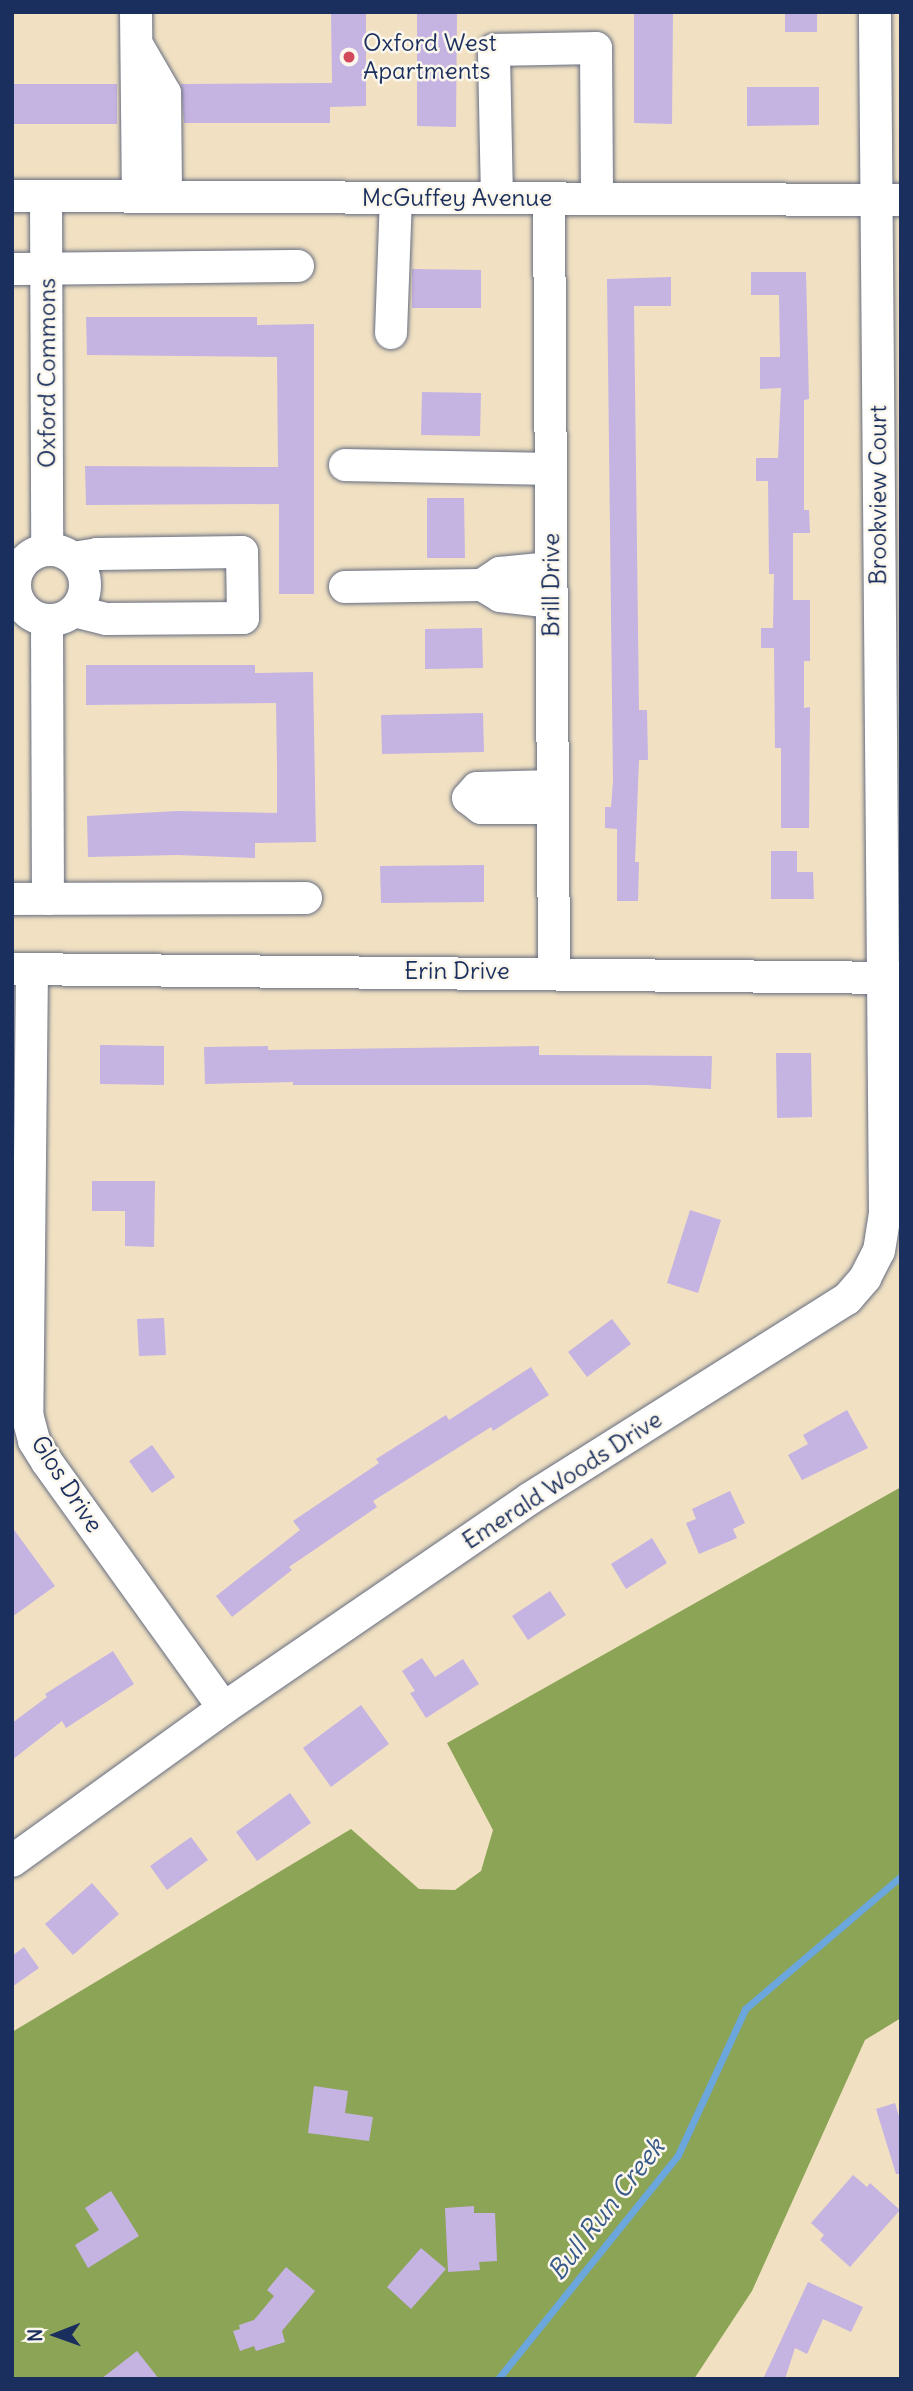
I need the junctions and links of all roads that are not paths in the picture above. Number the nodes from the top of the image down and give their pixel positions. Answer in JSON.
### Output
{"nodes":[{"id":1,"x":136,"y":12,"type":"edge"},
{"id":2,"x":875,"y":12,"type":"edge"},
{"id":3,"x":12,"y":196,"type":"edge"},
{"id":4,"x":46,"y":196,"type":"junction"},
{"id":5,"x":152,"y":197,"type":"junction"},
{"id":6,"x":396,"y":198,"type":"junction"},
{"id":7,"x":497,"y":198,"type":"junction"},
{"id":8,"x":549,"y":198,"type":"junction"},
{"id":9,"x":597,"y":198,"type":"junction"},
{"id":10,"x":888,"y":200,"type":"edge"},
{"id":11,"x":298,"y":266,"type":"dead end"},
{"id":12,"x":12,"y":269,"type":"edge"},
{"id":13,"x":47,"y":269,"type":"junction"},
{"id":14,"x":391,"y":332,"type":"dead end"},
{"id":15,"x":345,"y":465,"type":"dead end"},
{"id":16,"x":551,"y":469,"type":"junction"},
{"id":17,"x":40,"y":554,"type":"edge"},
{"id":18,"x":551,"y":568,"type":"junction"},
{"id":19,"x":482,"y":585,"type":"junction"},
{"id":20,"x":345,"y":587,"type":"dead end"},
{"id":21,"x":551,"y":602,"type":"junction"},
{"id":22,"x":40,"y":614,"type":"edge"},
{"id":23,"x":306,"y":898,"type":"dead end"},
{"id":24,"x":12,"y":899,"type":"edge"},
{"id":25,"x":48,"y":899,"type":"junction"},
{"id":26,"x":22,"y":969,"type":"edge"},
{"id":27,"x":554,"y":972,"type":"junction"},
{"id":28,"x":892,"y":978,"type":"edge"},
{"id":29,"x":19,"y":1362,"type":"edge"},
{"id":30,"x":224,"y":1708,"type":"junction"},
{"id":31,"x":12,"y":1861,"type":"edge"}],
"edges":[{"from":1,"to":5,"type":"street"},
{"from":2,"to":10,"type":"street","name":"Brookview Court"},
{"from":3,"to":4,"type":"street","name":"McGuffey Avenue"},
{"from":4,"to":5,"type":"street","name":"McGuffey Avenue"},
{"from":4,"to":13,"type":"street","name":"Oxford Commons"},
{"from":5,"to":6,"type":"street","name":"McGuffey Avenue"},
{"from":6,"to":7,"type":"street","name":"McGuffey Avenue"},
{"from":6,"to":14,"type":"street"},
{"from":7,"to":8,"type":"street","name":"McGuffey Avenue"},
{"from":7,"to":9,"type":"street"},
{"from":8,"to":9,"type":"street","name":"McGuffey Avenue"},
{"from":8,"to":16,"type":"street","name":"Brill Drive"},
{"from":9,"to":10,"type":"street","name":"McGuffey Avenue"},
{"from":10,"to":28,"type":"street","name":"Brookview Court"},
{"from":11,"to":13,"type":"street"},
{"from":12,"to":13,"type":"street"},
{"from":13,"to":17,"type":"street","name":"Oxford Commons"},
{"from":15,"to":16,"type":"street"},
{"from":16,"to":18,"type":"street","name":"Brill Drive"},
{"from":17,"to":22,"type":"street","name":"Oxford Commons"},
{"from":17,"to":22,"type":"street","name":"Oxford Commons"},
{"from":17,"to":22,"type":"street"},
{"from":18,"to":19,"type":"street"},
{"from":18,"to":21,"type":"street","name":"Brill Drive"},
{"from":19,"to":20,"type":"street"},
{"from":19,"to":21,"type":"street"},
{"from":21,"to":27,"type":"street","name":"Brill Drive"},
{"from":22,"to":25,"type":"street","name":"Oxford Commons"},
{"from":23,"to":25,"type":"street"},
{"from":24,"to":25,"type":"street"},
{"from":26,"to":27,"type":"street","name":"Erin Drive"},
{"from":26,"to":29,"type":"street","name":"Glos Drive"},
{"from":27,"to":28,"type":"street","name":"Erin Drive"},
{"from":28,"to":30,"type":"street","name":"Emerald Woods Drive"},
{"from":29,"to":30,"type":"street","name":"Glos Drive"},
{"from":30,"to":31,"type":"street","name":"Emerald Woods Drive"}]}
